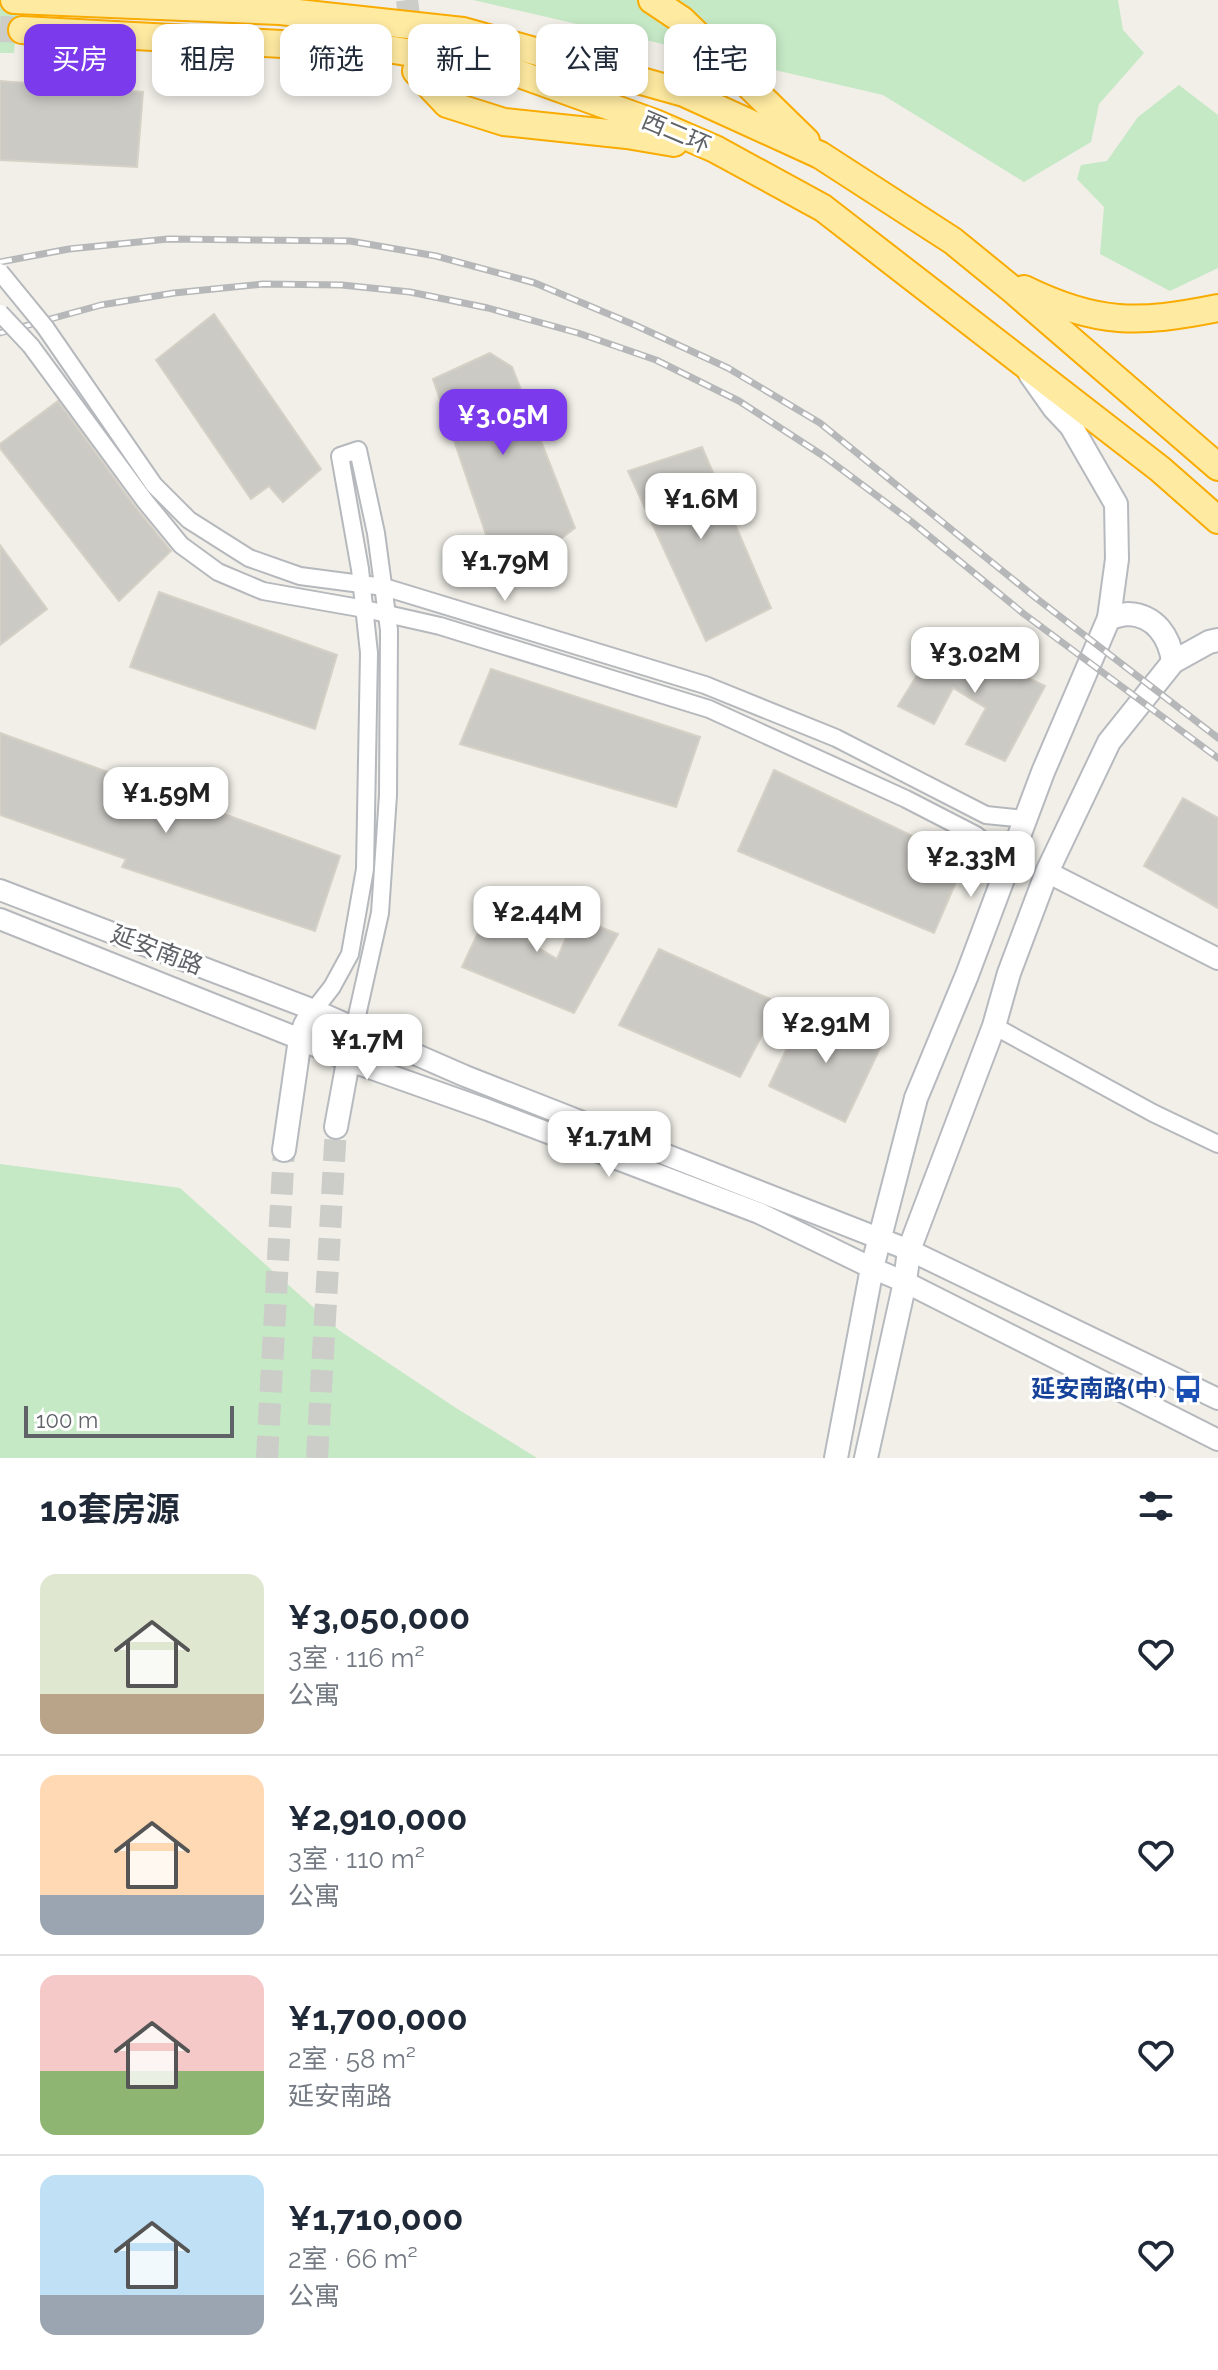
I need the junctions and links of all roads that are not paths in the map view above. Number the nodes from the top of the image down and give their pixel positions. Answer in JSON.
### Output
{"nodes":[{"id":1,"x":14,"y":0,"type":"tunnel mouth"},
{"id":2,"x":652,"y":0,"type":"edge"},
{"id":3,"x":22,"y":30,"type":"tunnel mouth"},
{"id":4,"x":439,"y":96,"type":"edge"},
{"id":5,"x":715,"y":149,"type":"junction"},
{"id":6,"x":820,"y":155,"type":"junction"},
{"id":7,"x":0,"y":272,"type":"edge"},
{"id":8,"x":992,"y":273,"type":"junction"},
{"id":9,"x":1218,"y":308,"type":"edge"},
{"id":10,"x":0,"y":313,"type":"edge"},
{"id":11,"x":1020,"y":360,"type":"junction"},
{"id":12,"x":1218,"y":467,"type":"edge"},
{"id":13,"x":1218,"y":520,"type":"edge"},
{"id":14,"x":362,"y":583,"type":"junction"},
{"id":15,"x":384,"y":587,"type":"junction"},
{"id":16,"x":365,"y":609,"type":"junction"},
{"id":17,"x":387,"y":614,"type":"junction"},
{"id":18,"x":1109,"y":618,"type":"junction"},
{"id":19,"x":1218,"y":640,"type":"edge"},
{"id":20,"x":1173,"y":662,"type":"junction"},
{"id":21,"x":1025,"y":819,"type":"junction"},
{"id":22,"x":1007,"y":869,"type":"junction"},
{"id":23,"x":1047,"y":872,"type":"junction"},
{"id":24,"x":0,"y":890,"type":"edge"},
{"id":25,"x":0,"y":919,"type":"edge"},
{"id":26,"x":1218,"y":959,"type":"edge"},
{"id":27,"x":314,"y":1010,"type":"junction"},
{"id":28,"x":994,"y":1026,"type":"junction"},
{"id":29,"x":354,"y":1029,"type":"junction"},
{"id":30,"x":300,"y":1039,"type":"junction"},
{"id":31,"x":347,"y":1060,"type":"junction"},
{"id":32,"x":336,"y":1127,"type":"tunnel mouth"},
{"id":33,"x":1218,"y":1144,"type":"edge"},
{"id":34,"x":284,"y":1150,"type":"tunnel mouth"},
{"id":35,"x":880,"y":1240,"type":"junction"},
{"id":36,"x":909,"y":1250,"type":"junction"},
{"id":37,"x":872,"y":1268,"type":"junction"},
{"id":38,"x":905,"y":1282,"type":"junction"},
{"id":39,"x":1218,"y":1399,"type":"edge"},
{"id":40,"x":1218,"y":1440,"type":"edge"},
{"id":41,"x":836,"y":1458,"type":"edge"},
{"id":42,"x":866,"y":1458,"type":"edge"}],
"edges":[{"from":1,"to":6,"type":"highway","name":"西二环"},
{"from":2,"to":6,"type":"highway"},
{"from":3,"to":5,"type":"highway","name":"西二环"},
{"from":4,"to":5,"type":"highway"},
{"from":5,"to":11,"type":"highway","name":"西二环"},
{"from":6,"to":8,"type":"highway","name":"西二环"},
{"from":7,"to":14,"type":"street","bridge":true},
{"from":8,"to":9,"type":"highway"},
{"from":8,"to":12,"type":"highway","name":"西二环"},
{"from":10,"to":16,"type":"street","bridge":true},
{"from":11,"to":13,"type":"highway","name":"西二环"},
{"from":11,"to":18,"type":"main road"},
{"from":14,"to":15,"type":"street"},
{"from":14,"to":15,"type":"street"},
{"from":14,"to":16,"type":"street"},
{"from":15,"to":17,"type":"street"},
{"from":15,"to":21,"type":"street"},
{"from":16,"to":17,"type":"street"},
{"from":16,"to":27,"type":"street"},
{"from":17,"to":22,"type":"street"},
{"from":17,"to":29,"type":"street"},
{"from":18,"to":20,"type":"main road"},
{"from":18,"to":21,"type":"main road"},
{"from":19,"to":20,"type":"main road"},
{"from":20,"to":23,"type":"main road"},
{"from":21,"to":22,"type":"main road"},
{"from":22,"to":35,"type":"main road"},
{"from":23,"to":26,"type":"street"},
{"from":23,"to":28,"type":"main road"},
{"from":24,"to":27,"type":"street","name":"延安南路"},
{"from":25,"to":30,"type":"street"},
{"from":27,"to":29,"type":"street","name":"延安南路"},
{"from":27,"to":30,"type":"main road"},
{"from":28,"to":33,"type":"street"},
{"from":28,"to":36,"type":"main road"},
{"from":29,"to":31,"type":"main road"},
{"from":29,"to":35,"type":"street","name":"延安南路"},
{"from":30,"to":31,"type":"street"},
{"from":30,"to":34,"type":"main road"},
{"from":31,"to":32,"type":"main road"},
{"from":31,"to":37,"type":"street"},
{"from":35,"to":36,"type":"street","name":"延安南路"},
{"from":35,"to":37,"type":"main road"},
{"from":36,"to":38,"type":"main road"},
{"from":36,"to":39,"type":"street","name":"延安南路"},
{"from":37,"to":38,"type":"street"},
{"from":37,"to":41,"type":"main road"},
{"from":38,"to":40,"type":"street"},
{"from":38,"to":42,"type":"main road"}]}
